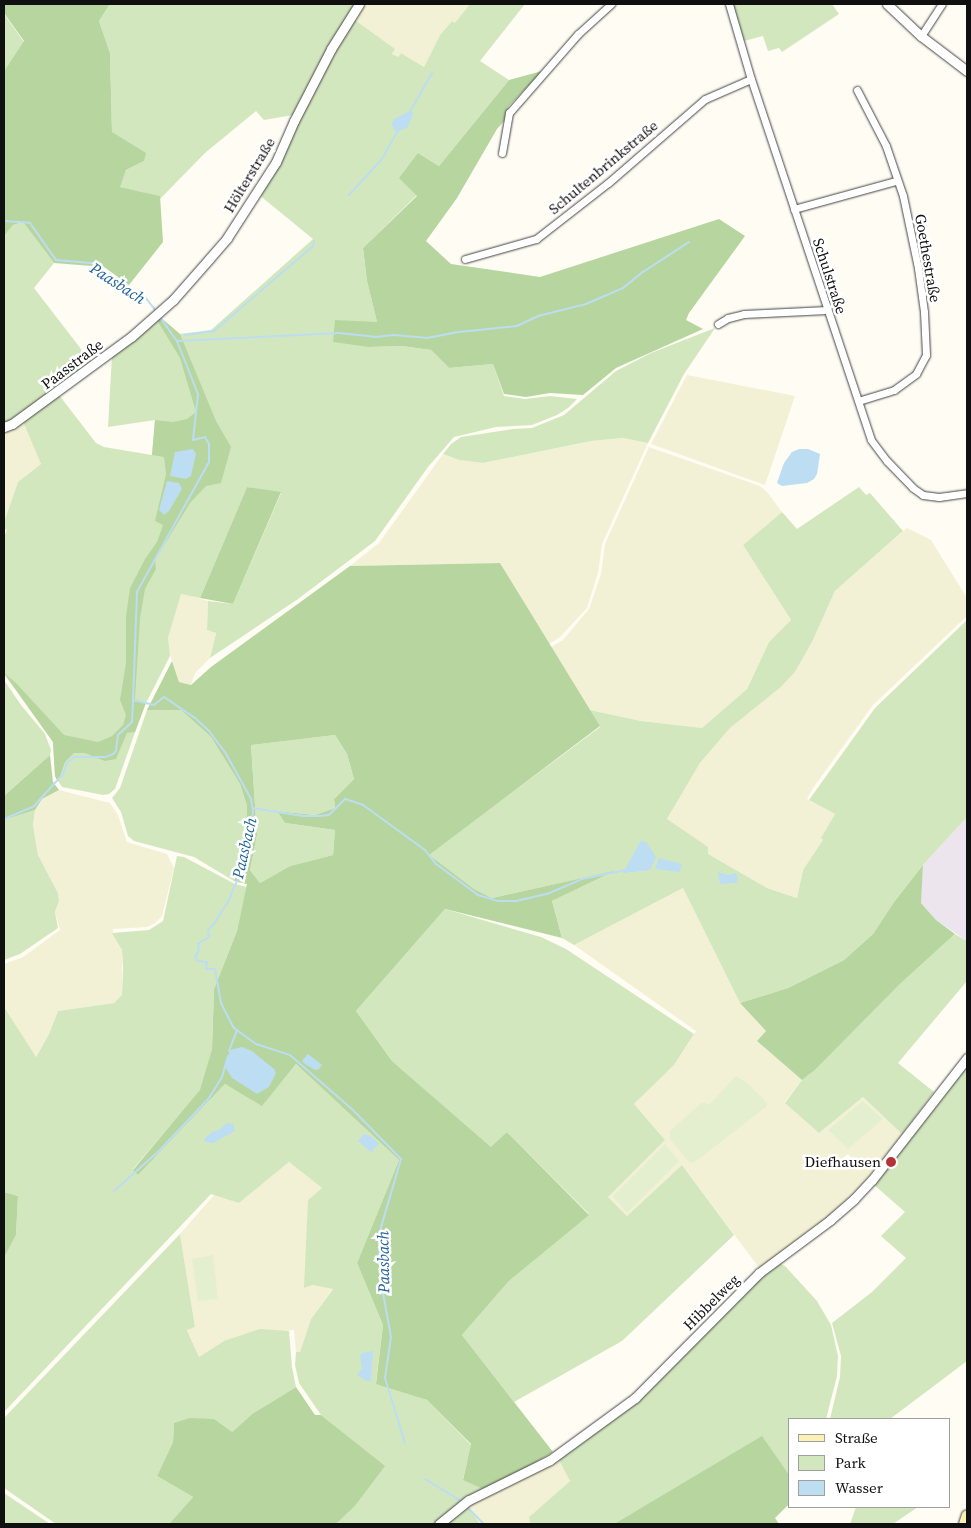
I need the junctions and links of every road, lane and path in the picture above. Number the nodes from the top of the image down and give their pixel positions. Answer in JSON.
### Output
{"nodes":[{"id":1,"x":359,"y":4,"type":"edge"},
{"id":2,"x":611,"y":4,"type":"edge"},
{"id":3,"x":729,"y":4,"type":"edge"},
{"id":4,"x":887,"y":4,"type":"edge"},
{"id":5,"x":942,"y":4,"type":"edge"},
{"id":6,"x":921,"y":36,"type":"junction"},
{"id":7,"x":967,"y":71,"type":"edge"},
{"id":8,"x":751,"y":79,"type":"junction"},
{"id":9,"x":857,"y":90,"type":"dead end"},
{"id":10,"x":502,"y":153,"type":"dead end"},
{"id":11,"x":896,"y":181,"type":"junction"},
{"id":12,"x":794,"y":209,"type":"junction"},
{"id":13,"x":465,"y":259,"type":"dead end"},
{"id":14,"x":827,"y":310,"type":"junction"},
{"id":15,"x":154,"y":318,"type":"joint"},
{"id":16,"x":718,"y":324,"type":"dead end"},
{"id":17,"x":859,"y":401,"type":"junction"},
{"id":18,"x":4,"y":427,"type":"edge"},
{"id":19,"x":967,"y":492,"type":"edge"},
{"id":20,"x":967,"y":1058,"type":"edge"},
{"id":21,"x":967,"y":1515,"type":"edge"},
{"id":22,"x":438,"y":1524,"type":"edge"},
{"id":23,"x":964,"y":1524,"type":"edge"}],
"edges":[{"from":1,"to":15,"type":"street","name":"Hölterstraße"},
{"from":2,"to":10,"type":"street"},
{"from":3,"to":8,"type":"street","name":"Schulstraße"},
{"from":4,"to":6,"type":"street"},
{"from":5,"to":6,"type":"street"},
{"from":6,"to":7,"type":"street"},
{"from":8,"to":12,"type":"street","name":"Schulstraße"},
{"from":8,"to":13,"type":"street","name":"Schultenbrinkstraße"},
{"from":9,"to":11,"type":"street","name":"Goethestraße"},
{"from":11,"to":12,"type":"street"},
{"from":11,"to":17,"type":"street","name":"Goethestraße"},
{"from":12,"to":14,"type":"street","name":"Schulstraße"},
{"from":14,"to":16,"type":"street"},
{"from":14,"to":17,"type":"street","name":"Schulstraße"},
{"from":15,"to":18,"type":"street","name":"Paasstraße"},
{"from":17,"to":19,"type":"street","name":"Schulstraße"},
{"from":20,"to":22,"type":"street","name":"Hibbelweg"},
{"from":21,"to":23,"type":"main road"}]}
